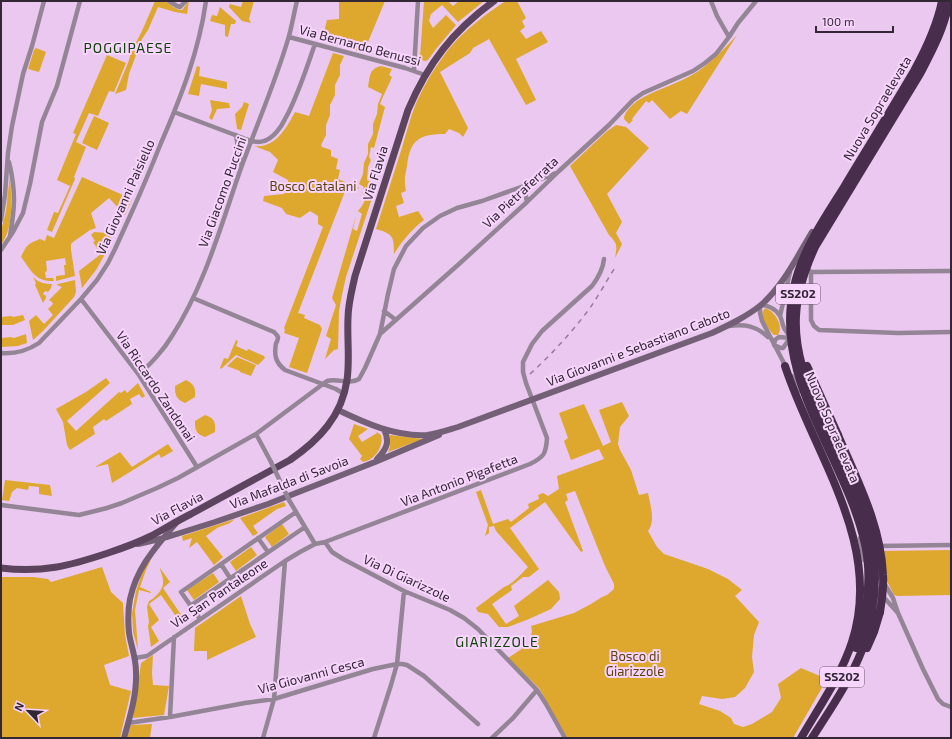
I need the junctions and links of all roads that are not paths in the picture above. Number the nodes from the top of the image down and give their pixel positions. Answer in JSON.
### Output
{"nodes":[{"id":1,"x":44,"y":1,"type":"edge"},
{"id":2,"x":80,"y":1,"type":"edge"},
{"id":3,"x":169,"y":1,"type":"edge"},
{"id":4,"x":186,"y":1,"type":"edge"},
{"id":5,"x":206,"y":1,"type":"edge"},
{"id":6,"x":297,"y":1,"type":"edge"},
{"id":7,"x":418,"y":1,"type":"edge"},
{"id":8,"x":494,"y":1,"type":"edge"},
{"id":9,"x":711,"y":1,"type":"edge"},
{"id":10,"x":756,"y":1,"type":"edge"},
{"id":11,"x":938,"y":1,"type":"edge"},
{"id":12,"x":942,"y":1,"type":"edge"},
{"id":13,"x":950,"y":1,"type":"edge"},
{"id":14,"x":289,"y":37,"type":"junction"},
{"id":15,"x":729,"y":37,"type":"junction"},
{"id":16,"x":315,"y":44,"type":"junction"},
{"id":17,"x":414,"y":70,"type":"junction"},
{"id":18,"x":425,"y":75,"type":"junction"},
{"id":19,"x":887,"y":111,"type":"junction"},
{"id":20,"x":174,"y":112,"type":"junction"},
{"id":21,"x":236,"y":135,"type":"junction"},
{"id":22,"x":251,"y":141,"type":"junction"},
{"id":23,"x":8,"y":153,"type":"junction"},
{"id":24,"x":242,"y":167,"type":"junction"},
{"id":25,"x":559,"y":171,"type":"junction"},
{"id":26,"x":524,"y":186,"type":"junction"},
{"id":27,"x":527,"y":202,"type":"junction"},
{"id":28,"x":1,"y":220,"type":"edge"},
{"id":29,"x":9,"y":239,"type":"junction"},
{"id":30,"x":1,"y":250,"type":"edge"},
{"id":31,"x":796,"y":258,"type":"junction"},
{"id":32,"x":604,"y":259,"type":"dead end"},
{"id":33,"x":791,"y":266,"type":"junction"},
{"id":34,"x":951,"y":271,"type":"edge"},
{"id":35,"x":811,"y":272,"type":"junction"},
{"id":36,"x":193,"y":298,"type":"junction"},
{"id":37,"x":81,"y":299,"type":"junction"},
{"id":38,"x":760,"y":305,"type":"junction"},
{"id":39,"x":384,"y":311,"type":"junction"},
{"id":40,"x":780,"y":316,"type":"junction"},
{"id":41,"x":396,"y":320,"type":"junction"},
{"id":42,"x":726,"y":326,"type":"junction"},
{"id":43,"x":951,"y":332,"type":"edge"},
{"id":44,"x":380,"y":334,"type":"junction"},
{"id":45,"x":790,"y":338,"type":"junction"},
{"id":46,"x":771,"y":339,"type":"junction"},
{"id":47,"x":774,"y":345,"type":"junction"},
{"id":48,"x":1,"y":353,"type":"edge"},
{"id":49,"x":785,"y":366,"type":"junction"},
{"id":50,"x":806,"y":366,"type":"junction"},
{"id":51,"x":139,"y":375,"type":"junction"},
{"id":52,"x":347,"y":381,"type":"junction"},
{"id":53,"x":322,"y":384,"type":"junction"},
{"id":54,"x":344,"y":394,"type":"junction"},
{"id":55,"x":533,"y":400,"type":"junction"},
{"id":56,"x":338,"y":410,"type":"junction"},
{"id":57,"x":458,"y":427,"type":"junction"},
{"id":58,"x":384,"y":429,"type":"junction"},
{"id":59,"x":256,"y":434,"type":"junction"},
{"id":60,"x":375,"y":462,"type":"junction"},
{"id":61,"x":197,"y":468,"type":"junction"},
{"id":62,"x":1,"y":505,"type":"edge"},
{"id":63,"x":296,"y":512,"type":"junction"},
{"id":64,"x":178,"y":520,"type":"junction"},
{"id":65,"x":305,"y":527,"type":"junction"},
{"id":66,"x":164,"y":538,"type":"junction"},
{"id":67,"x":258,"y":538,"type":"junction"},
{"id":68,"x":325,"y":542,"type":"junction"},
{"id":69,"x":142,"y":544,"type":"junction"},
{"id":70,"x":315,"y":544,"type":"junction"},
{"id":71,"x":870,"y":545,"type":"junction"},
{"id":72,"x":951,"y":545,"type":"edge"},
{"id":73,"x":861,"y":546,"type":"junction"},
{"id":74,"x":124,"y":547,"type":"junction"},
{"id":75,"x":268,"y":552,"type":"junction"},
{"id":76,"x":149,"y":556,"type":"junction"},
{"id":77,"x":285,"y":561,"type":"junction"},
{"id":78,"x":221,"y":564,"type":"junction"},
{"id":79,"x":1,"y":568,"type":"edge"},
{"id":80,"x":230,"y":578,"type":"junction"},
{"id":81,"x":404,"y":591,"type":"junction"},
{"id":82,"x":190,"y":606,"type":"junction"},
{"id":83,"x":873,"y":611,"type":"junction"},
{"id":84,"x":898,"y":613,"type":"junction"},
{"id":85,"x":200,"y":619,"type":"junction"},
{"id":86,"x":174,"y":637,"type":"junction"},
{"id":87,"x":135,"y":658,"type":"junction"},
{"id":88,"x":397,"y":664,"type":"junction"},
{"id":89,"x":537,"y":690,"type":"junction"},
{"id":90,"x":274,"y":698,"type":"junction"},
{"id":91,"x":951,"y":707,"type":"edge"},
{"id":92,"x":170,"y":717,"type":"junction"},
{"id":93,"x":128,"y":723,"type":"junction"},
{"id":94,"x":478,"y":724,"type":"dead end"},
{"id":95,"x":124,"y":738,"type":"edge"},
{"id":96,"x":263,"y":738,"type":"edge"},
{"id":97,"x":374,"y":738,"type":"edge"},
{"id":98,"x":492,"y":738,"type":"edge"},
{"id":99,"x":565,"y":738,"type":"edge"},
{"id":100,"x":800,"y":738,"type":"edge"},
{"id":101,"x":804,"y":738,"type":"edge"},
{"id":102,"x":812,"y":738,"type":"edge"}],
"edges":[{"from":1,"to":23,"type":"street"},
{"from":2,"to":29,"type":"street"},
{"from":3,"to":4,"type":"street"},
{"from":5,"to":20,"type":"street","name":"Via Giovanni Paisiello"},
{"from":6,"to":14,"type":"street","name":"Via Giacomo Puccini"},
{"from":7,"to":17,"type":"street"},
{"from":8,"to":18,"type":"main road","name":"Via Flavia"},
{"from":9,"to":15,"type":"street"},
{"from":10,"to":15,"type":"street","name":"Via Pietraferrata"},
{"from":11,"to":19,"type":"main road","name":"Via Giovanni e Sebastiano Caboto"},
{"from":12,"to":83,"type":"highway","name":"Nuova Sopraelevata","number":"SS202","bridge":true},
{"from":13,"to":19,"type":"main road","name":"Via Giovanni e Sebastiano Caboto"},
{"from":13,"to":83,"type":"highway","name":"Nuova Sopraelevata","number":"SS202","bridge":true},
{"from":14,"to":16,"type":"street","name":"Via Bernardo Benussi"},
{"from":14,"to":22,"type":"street","name":"Via Giacomo Puccini"},
{"from":15,"to":25,"type":"street","name":"Via Pietraferrata"},
{"from":16,"to":17,"type":"street","name":"Via Bernardo Benussi"},
{"from":16,"to":22,"type":"street"},
{"from":17,"to":18,"type":"street","name":"Via Bernardo Benussi"},
{"from":18,"to":52,"type":"main road","name":"Via Flavia"},
{"from":19,"to":31,"type":"main road","name":"Via Giovanni e Sebastiano Caboto"},
{"from":20,"to":21,"type":"street"},
{"from":20,"to":37,"type":"street","name":"Via Giovanni Paisiello"},
{"from":21,"to":22,"type":"street"},
{"from":21,"to":24,"type":"street"},
{"from":22,"to":24,"type":"street","name":"Via Giacomo Puccini"},
{"from":23,"to":28,"type":"street"},
{"from":23,"to":29,"type":"street"},
{"from":24,"to":36,"type":"street","name":"Via Giacomo Puccini"},
{"from":25,"to":26,"type":"street"},
{"from":25,"to":27,"type":"street","name":"Via Pietraferrata"},
{"from":26,"to":27,"type":"street"},
{"from":26,"to":39,"type":"street"},
{"from":27,"to":41,"type":"street","name":"Via Pietraferrata"},
{"from":29,"to":30,"type":"street"},
{"from":31,"to":33,"type":"main road","name":"Via Giovanni e Sebastiano Caboto"},
{"from":31,"to":35,"type":"street"},
{"from":32,"to":55,"type":"street","name":"Via Giovanni e Sebastiano Caboto"},
{"from":33,"to":38,"type":"main road","name":"Via Giovanni e Sebastiano Caboto"},
{"from":33,"to":40,"type":"street"},
{"from":34,"to":35,"type":"street"},
{"from":35,"to":43,"type":"street"},
{"from":36,"to":51,"type":"street","name":"Via Giacomo Puccini"},
{"from":36,"to":53,"type":"street"},
{"from":37,"to":48,"type":"street","name":"Via Giovanni Paisiello"},
{"from":37,"to":51,"type":"street","name":"Via Riccardo Zandonai"},
{"from":38,"to":40,"type":"street"},
{"from":38,"to":42,"type":"main road","name":"Via Giovanni e Sebastiano Caboto"},
{"from":38,"to":46,"type":"street"},
{"from":39,"to":41,"type":"street"},
{"from":39,"to":44,"type":"street"},
{"from":40,"to":45,"type":"street"},
{"from":41,"to":44,"type":"street","name":"Via Pietraferrata"},
{"from":42,"to":46,"type":"street"},
{"from":42,"to":55,"type":"main road","name":"Via Giovanni e Sebastiano Caboto"},
{"from":44,"to":52,"type":"street","name":"Via Pietraferrata"},
{"from":45,"to":47,"type":"street"},
{"from":45,"to":47,"type":"street"},
{"from":45,"to":50,"type":"street"},
{"from":46,"to":47,"type":"street"},
{"from":47,"to":49,"type":"street"},
{"from":49,"to":73,"type":"street"},
{"from":49,"to":100,"type":"highway"},
{"from":50,"to":71,"type":"street"},
{"from":50,"to":83,"type":"highway","bridge":true},
{"from":51,"to":61,"type":"street","name":"Via Riccardo Zandonai"},
{"from":52,"to":53,"type":"street"},
{"from":52,"to":54,"type":"main road","name":"Via Flavia"},
{"from":53,"to":54,"type":"street"},
{"from":53,"to":59,"type":"street"},
{"from":54,"to":56,"type":"main road","name":"Via Flavia"},
{"from":55,"to":57,"type":"main road","name":"Via Giovanni e Sebastiano Caboto"},
{"from":55,"to":68,"type":"street","name":"Via Antonio Pigafetta"},
{"from":56,"to":58,"type":"main road","name":"Via Giovanni e Sebastiano Caboto"},
{"from":56,"to":64,"type":"main road","name":"Via Flavia"},
{"from":57,"to":58,"type":"main road","name":"Via Giovanni e Sebastiano Caboto"},
{"from":57,"to":60,"type":"main road","name":"Via Mafalda di Savoia"},
{"from":58,"to":60,"type":"main road"},
{"from":59,"to":61,"type":"street"},
{"from":59,"to":63,"type":"street","bridge":true},
{"from":60,"to":66,"type":"main road","name":"Via Mafalda di Savoia"},
{"from":61,"to":62,"type":"street"},
{"from":63,"to":65,"type":"street"},
{"from":63,"to":67,"type":"street"},
{"from":64,"to":66,"type":"main road"},
{"from":64,"to":74,"type":"main road","name":"Via Flavia"},
{"from":65,"to":70,"type":"street"},
{"from":65,"to":75,"type":"street"},
{"from":66,"to":69,"type":"main road","name":"Via Mafalda di Savoia"},
{"from":66,"to":76,"type":"main road"},
{"from":67,"to":75,"type":"street"},
{"from":67,"to":78,"type":"street"},
{"from":68,"to":70,"type":"street"},
{"from":68,"to":81,"type":"street","name":"Via Di Giarizzole"},
{"from":69,"to":74,"type":"main road","name":"Via Mafalda di Savoia"},
{"from":69,"to":76,"type":"main road"},
{"from":70,"to":77,"type":"street","name":"Via San Pantaleone"},
{"from":71,"to":72,"type":"street"},
{"from":71,"to":73,"type":"street"},
{"from":71,"to":73,"type":"street"},
{"from":71,"to":84,"type":"street"},
{"from":73,"to":84,"type":"street"},
{"from":74,"to":79,"type":"main road","name":"Via Flavia"},
{"from":75,"to":80,"type":"street"},
{"from":76,"to":87,"type":"main road"},
{"from":77,"to":85,"type":"street","name":"Via San Pantaleone"},
{"from":77,"to":90,"type":"street"},
{"from":78,"to":80,"type":"street"},
{"from":78,"to":82,"type":"street"},
{"from":80,"to":82,"type":"street"},
{"from":81,"to":88,"type":"street"},
{"from":81,"to":89,"type":"street","name":"Via Di Giarizzole"},
{"from":82,"to":85,"type":"street"},
{"from":83,"to":101,"type":"highway","name":"Nuova Sopraelevata","number":"SS202"},
{"from":83,"to":102,"type":"highway","number":"SS202"},
{"from":84,"to":91,"type":"street"},
{"from":85,"to":86,"type":"street","name":"Via San Pantaleone"},
{"from":86,"to":87,"type":"street","name":"Via San Pantaleone"},
{"from":86,"to":92,"type":"street"},
{"from":87,"to":93,"type":"main road"},
{"from":88,"to":90,"type":"street","name":"Via Giovanni Cesca"},
{"from":88,"to":94,"type":"street"},
{"from":88,"to":97,"type":"street"},
{"from":89,"to":98,"type":"street"},
{"from":89,"to":99,"type":"street","name":"Via Di Giarizzole"},
{"from":90,"to":92,"type":"street","name":"Via Giovanni Cesca"},
{"from":90,"to":96,"type":"street"},
{"from":92,"to":93,"type":"street","name":"Via Giovanni Cesca"},
{"from":93,"to":95,"type":"main road"}]}
